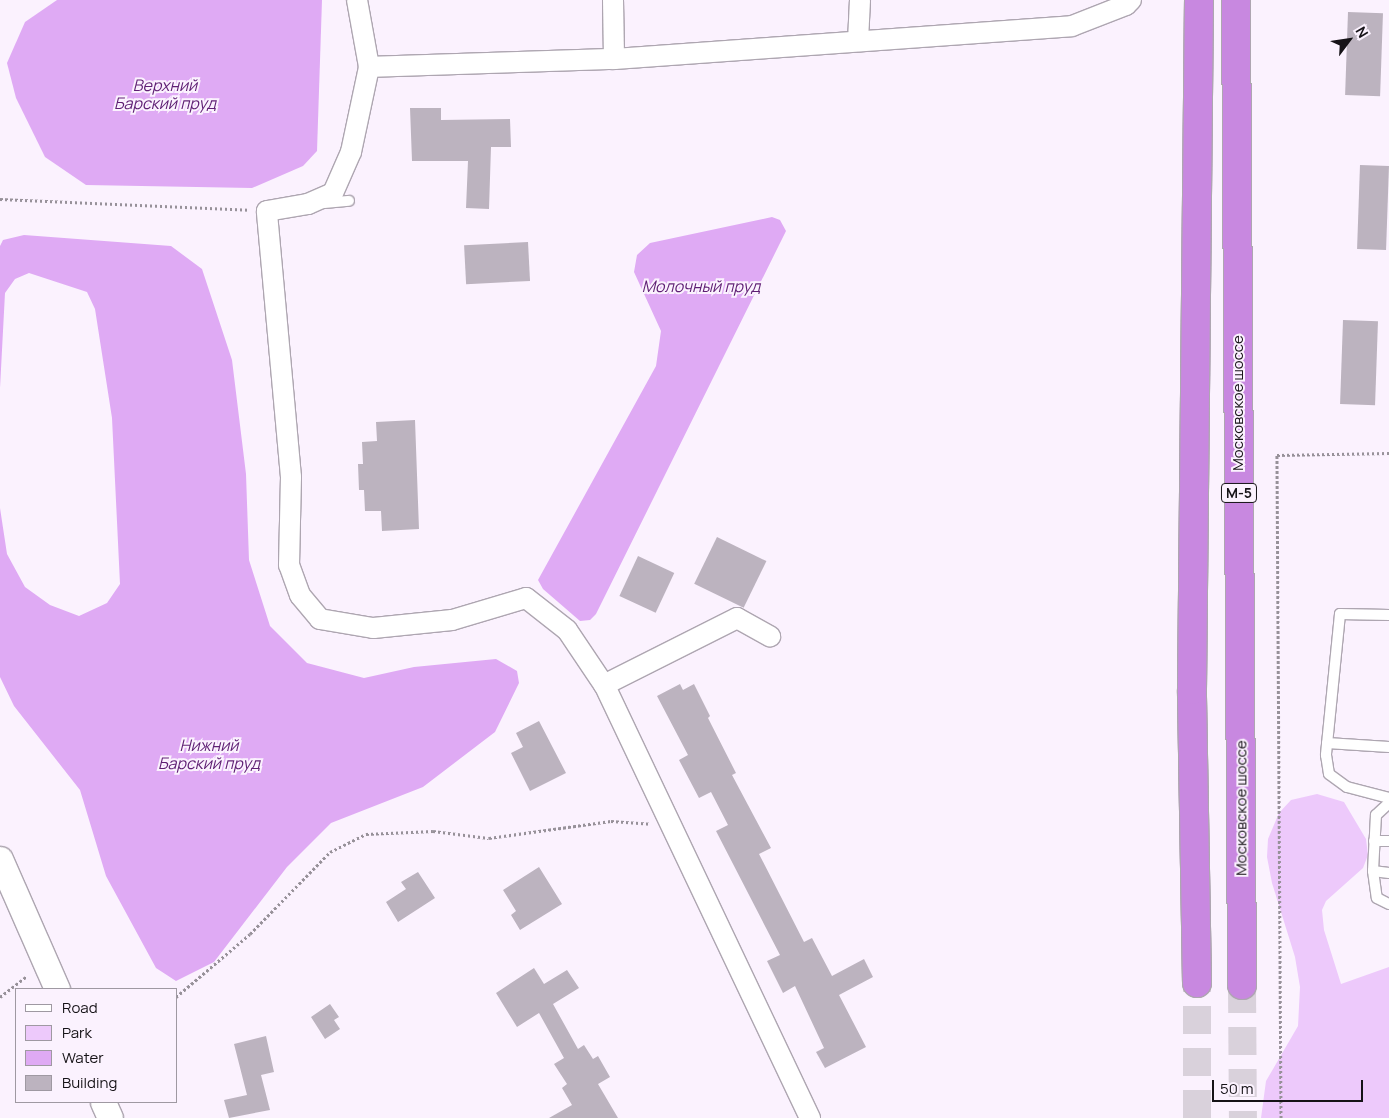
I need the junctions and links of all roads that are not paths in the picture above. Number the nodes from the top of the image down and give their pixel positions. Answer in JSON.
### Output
{"nodes":[{"id":1,"x":357,"y":0,"type":"edge"},
{"id":2,"x":613,"y":0,"type":"edge"},
{"id":3,"x":860,"y":0,"type":"edge"},
{"id":4,"x":1131,"y":0,"type":"edge"},
{"id":5,"x":1199,"y":0,"type":"edge"},
{"id":6,"x":1236,"y":0,"type":"edge"},
{"id":7,"x":858,"y":41,"type":"junction"},
{"id":8,"x":614,"y":59,"type":"junction"},
{"id":9,"x":369,"y":67,"type":"junction"},
{"id":10,"x":349,"y":201,"type":"dead end"},
{"id":11,"x":308,"y":204,"type":"junction"},
{"id":12,"x":528,"y":586,"type":"dead end"},
{"id":13,"x":1389,"y":614,"type":"edge"},
{"id":14,"x":567,"y":630,"type":"junction"},
{"id":15,"x":770,"y":636,"type":"dead end"},
{"id":16,"x":604,"y":685,"type":"junction"},
{"id":17,"x":1327,"y":743,"type":"junction"},
{"id":18,"x":1389,"y":747,"type":"edge"},
{"id":19,"x":1389,"y":798,"type":"edge"},
{"id":20,"x":1389,"y":804,"type":"edge"},
{"id":21,"x":1374,"y":841,"type":"junction"},
{"id":22,"x":1389,"y":841,"type":"edge"},
{"id":23,"x":0,"y":859,"type":"edge"},
{"id":24,"x":1373,"y":871,"type":"junction"},
{"id":25,"x":1389,"y":873,"type":"edge"},
{"id":26,"x":1389,"y":904,"type":"edge"},
{"id":27,"x":1197,"y":983,"type":"tunnel mouth"},
{"id":28,"x":1242,"y":985,"type":"tunnel mouth"},
{"id":29,"x":57,"y":988,"type":"edge"},
{"id":30,"x":103,"y":1103,"type":"edge"},
{"id":31,"x":110,"y":1118,"type":"edge"},
{"id":32,"x":810,"y":1118,"type":"edge"}],
"edges":[{"from":1,"to":9,"type":"street"},
{"from":2,"to":8,"type":"street"},
{"from":3,"to":7,"type":"street"},
{"from":4,"to":7,"type":"street"},
{"from":5,"to":27,"type":"highway"},
{"from":6,"to":28,"type":"highway","name":"Московское шоссе","number":"М-5"},
{"from":7,"to":8,"type":"street"},
{"from":8,"to":9,"type":"street"},
{"from":9,"to":11,"type":"street"},
{"from":10,"to":11,"type":"lane"},
{"from":11,"to":14,"type":"street"},
{"from":12,"to":14,"type":"lane"},
{"from":13,"to":17,"type":"lane"},
{"from":14,"to":16,"type":"street"},
{"from":15,"to":16,"type":"street"},
{"from":16,"to":32,"type":"street"},
{"from":17,"to":18,"type":"lane"},
{"from":17,"to":19,"type":"lane"},
{"from":20,"to":21,"type":"lane"},
{"from":21,"to":22,"type":"lane"},
{"from":21,"to":24,"type":"lane"},
{"from":23,"to":29,"type":"street"},
{"from":24,"to":25,"type":"lane"},
{"from":24,"to":26,"type":"lane"},
{"from":30,"to":31,"type":"street"}]}
